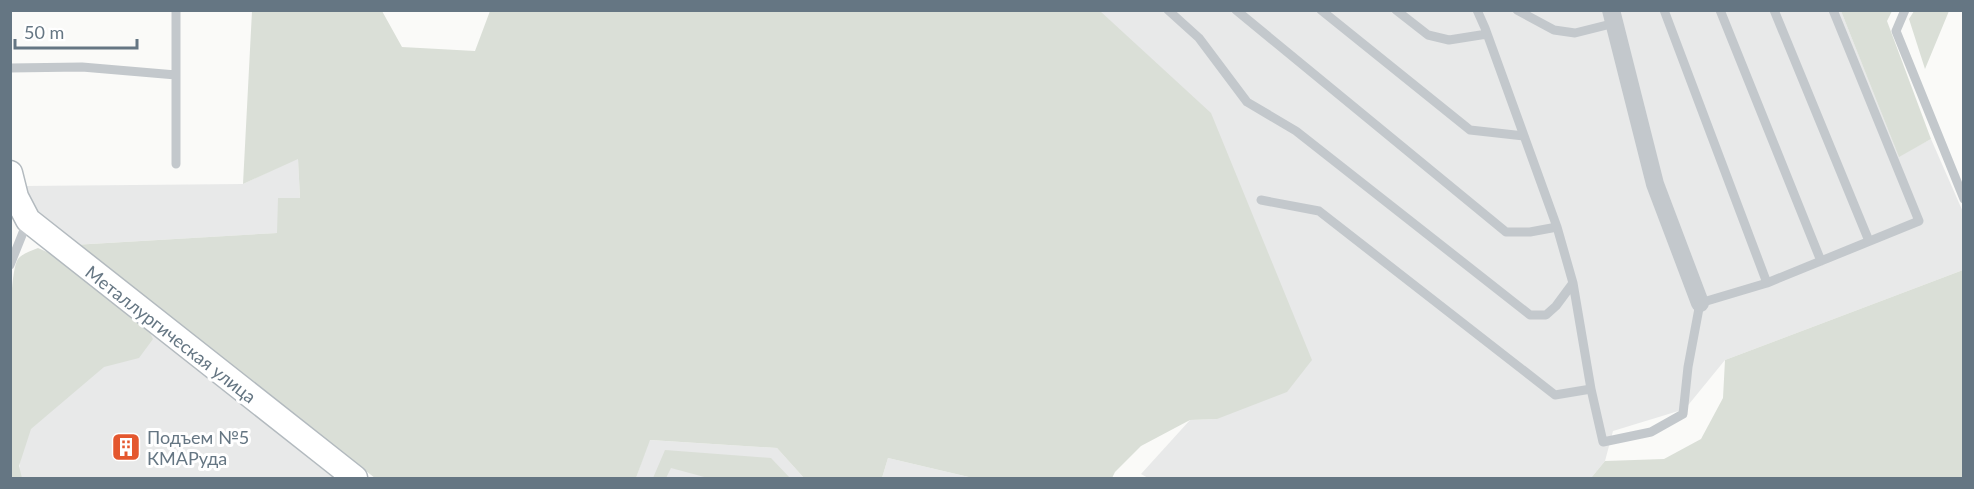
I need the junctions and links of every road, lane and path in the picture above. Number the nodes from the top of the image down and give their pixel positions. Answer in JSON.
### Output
{"nodes":[{"id":1,"x":176,"y":10,"type":"edge"},
{"id":2,"x":1168,"y":10,"type":"edge"},
{"id":3,"x":1236,"y":10,"type":"edge"},
{"id":4,"x":1321,"y":10,"type":"edge"},
{"id":5,"x":1396,"y":10,"type":"edge"},
{"id":6,"x":1478,"y":10,"type":"edge"},
{"id":7,"x":1517,"y":10,"type":"edge"},
{"id":8,"x":1664,"y":10,"type":"edge"},
{"id":9,"x":1720,"y":10,"type":"edge"},
{"id":10,"x":1774,"y":10,"type":"edge"},
{"id":11,"x":1833,"y":10,"type":"edge"},
{"id":12,"x":1905,"y":10,"type":"edge"},
{"id":13,"x":1613,"y":17,"type":"edge"},
{"id":14,"x":1487,"y":34,"type":"junction"},
{"id":15,"x":10,"y":68,"type":"edge"},
{"id":16,"x":176,"y":75,"type":"junction"},
{"id":17,"x":1524,"y":136,"type":"junction"},
{"id":18,"x":176,"y":164,"type":"dead end"},
{"id":19,"x":10,"y":173,"type":"edge"},
{"id":20,"x":13,"y":197,"type":"edge"},
{"id":21,"x":1964,"y":199,"type":"edge"},
{"id":22,"x":1261,"y":200,"type":"dead end"},
{"id":23,"x":27,"y":220,"type":"junction"},
{"id":24,"x":1557,"y":227,"type":"junction"},
{"id":25,"x":1869,"y":241,"type":"junction"},
{"id":26,"x":1821,"y":261,"type":"junction"},
{"id":27,"x":10,"y":265,"type":"edge"},
{"id":28,"x":1573,"y":283,"type":"junction"},
{"id":29,"x":1767,"y":283,"type":"junction"},
{"id":30,"x":1700,"y":303,"type":"junction"},
{"id":31,"x":1591,"y":388,"type":"junction"},
{"id":32,"x":355,"y":478,"type":"edge"}],
"edges":[{"from":1,"to":16,"type":"lane"},
{"from":2,"to":28,"type":"lane"},
{"from":3,"to":24,"type":"lane"},
{"from":4,"to":17,"type":"lane"},
{"from":5,"to":14,"type":"lane"},
{"from":6,"to":14,"type":"lane"},
{"from":7,"to":13,"type":"lane"},
{"from":8,"to":29,"type":"lane"},
{"from":9,"to":26,"type":"lane"},
{"from":10,"to":25,"type":"lane"},
{"from":11,"to":25,"type":"lane"},
{"from":12,"to":21,"type":"lane"},
{"from":13,"to":30,"type":"street"},
{"from":14,"to":17,"type":"lane"},
{"from":15,"to":16,"type":"lane"},
{"from":16,"to":18,"type":"lane"},
{"from":17,"to":24,"type":"lane"},
{"from":19,"to":20,"type":"street","name":"Металлургическая улица"},
{"from":20,"to":23,"type":"street","name":"Металлургическая улица"},
{"from":22,"to":31,"type":"lane"},
{"from":23,"to":27,"type":"lane"},
{"from":23,"to":32,"type":"street","name":"Металлургическая улица"},
{"from":24,"to":28,"type":"lane"},
{"from":25,"to":26,"type":"lane"},
{"from":26,"to":29,"type":"lane"},
{"from":28,"to":31,"type":"lane"},
{"from":29,"to":30,"type":"lane"},
{"from":30,"to":31,"type":"lane"}]}
